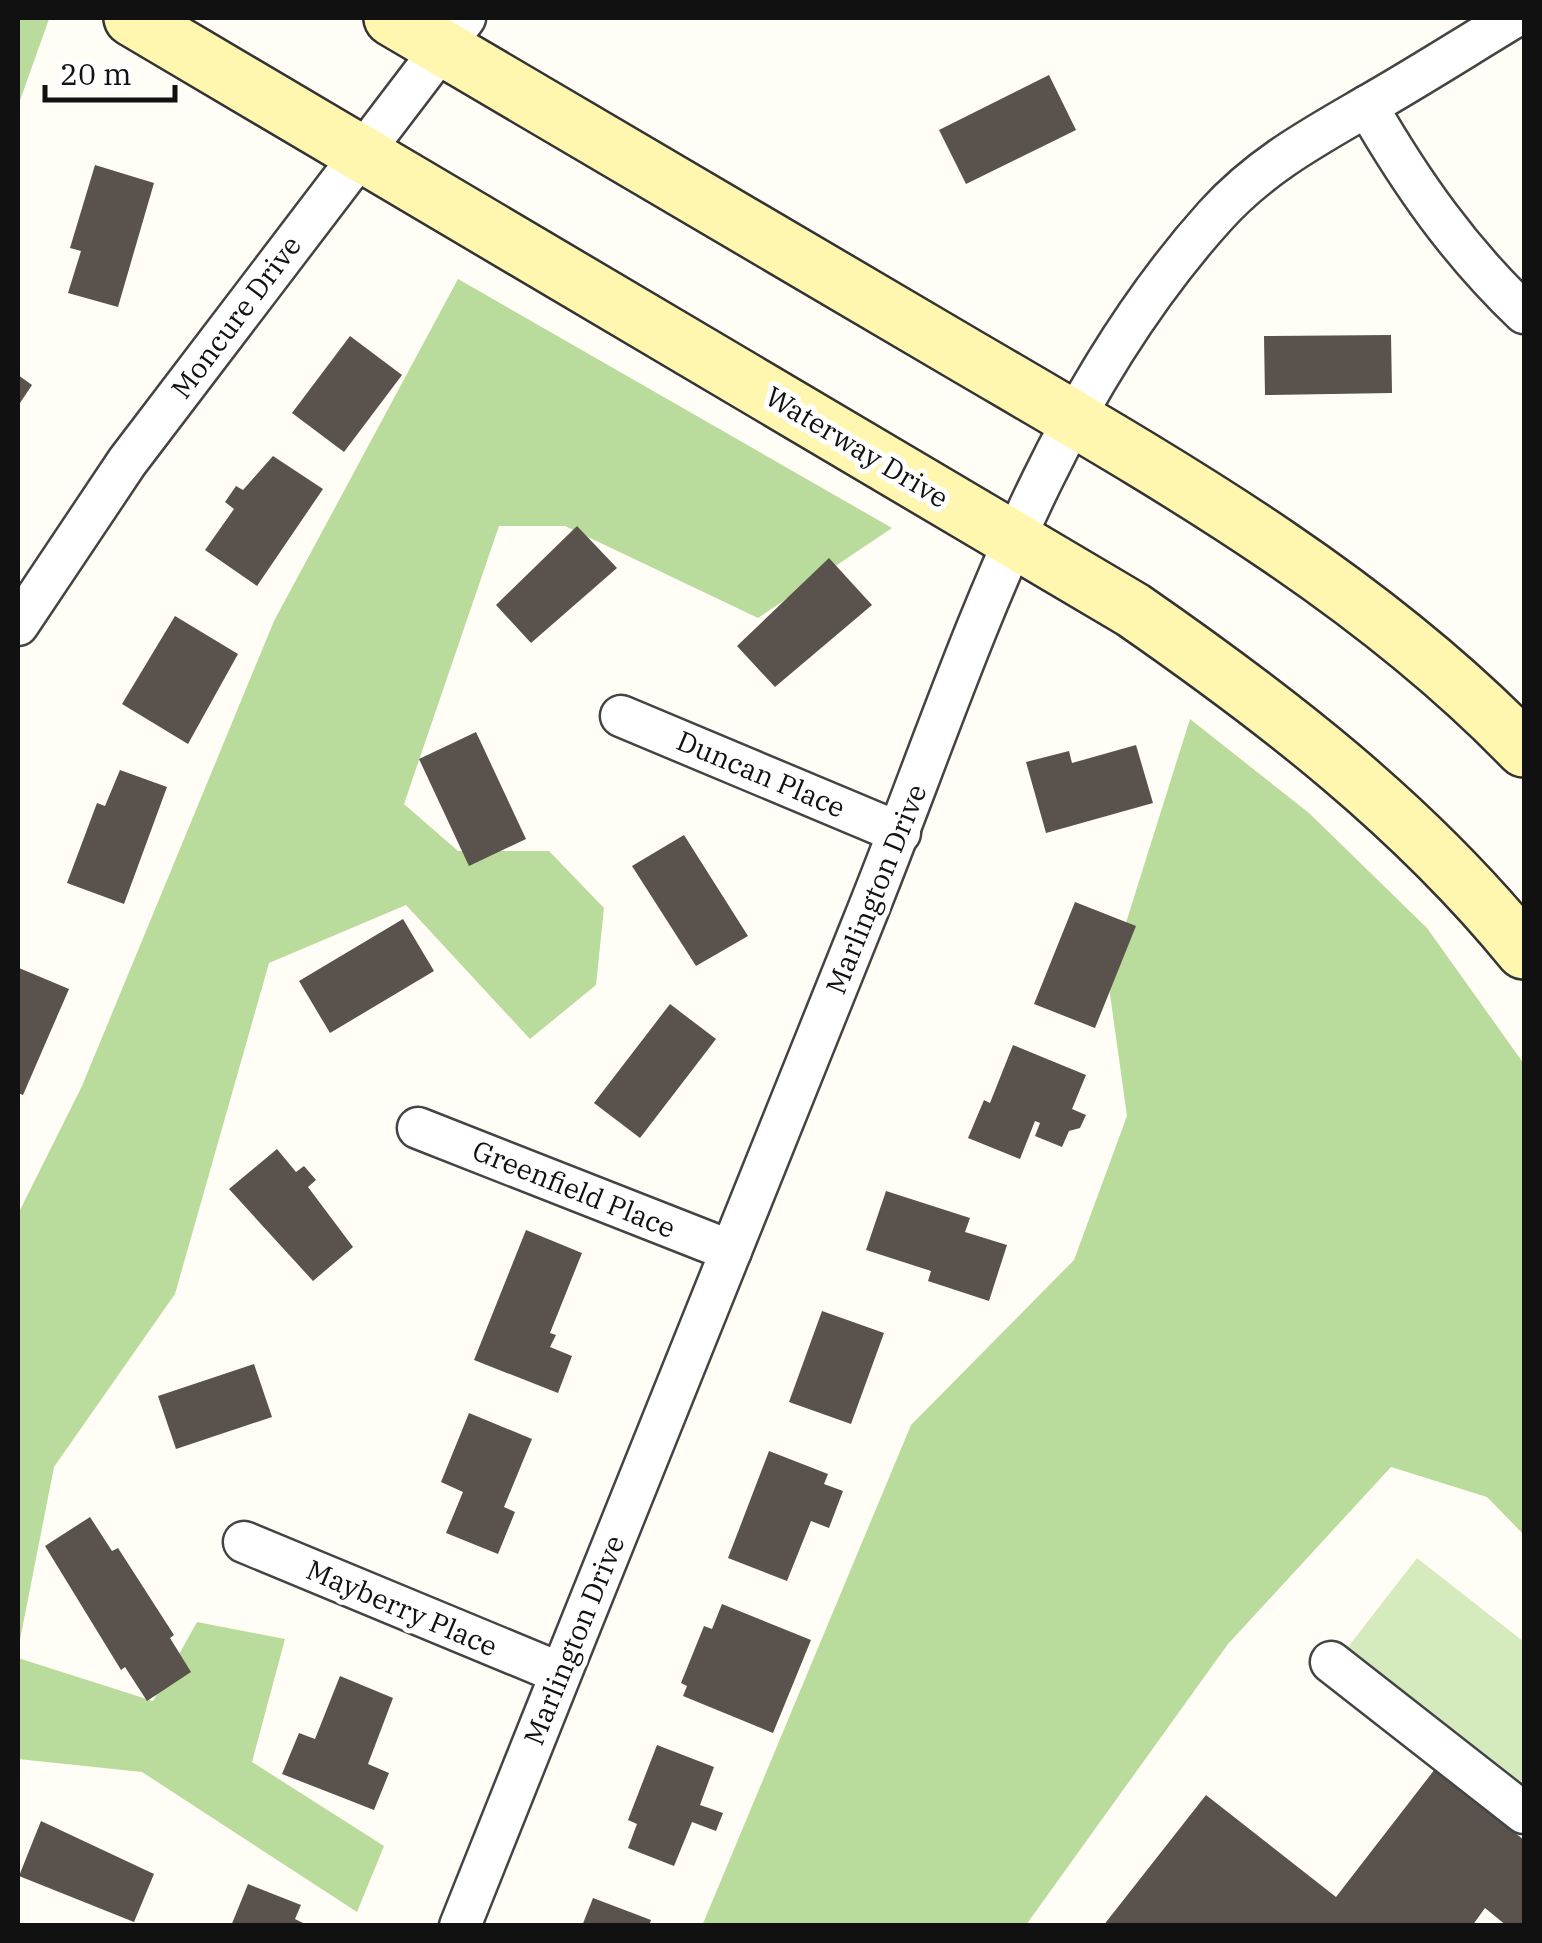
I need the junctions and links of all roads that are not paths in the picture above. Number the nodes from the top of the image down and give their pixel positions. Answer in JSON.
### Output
{"nodes":[{"id":1,"x":132,"y":18,"type":"edge"},
{"id":2,"x":392,"y":18,"type":"edge"},
{"id":3,"x":1513,"y":18,"type":"edge"},
{"id":4,"x":453,"y":32,"type":"edge"},
{"id":5,"x":1366,"y":106,"type":"junction"},
{"id":6,"x":362,"y":154,"type":"junction"},
{"id":7,"x":1524,"y":313,"type":"edge"},
{"id":8,"x":1074,"y":419,"type":"junction"},
{"id":9,"x":1012,"y":538,"type":"junction"},
{"id":10,"x":18,"y":625,"type":"edge"},
{"id":11,"x":622,"y":716,"type":"dead end"},
{"id":12,"x":1524,"y":749,"type":"edge"},
{"id":13,"x":900,"y":833,"type":"junction"},
{"id":14,"x":1524,"y":951,"type":"edge"},
{"id":15,"x":418,"y":1128,"type":"dead end"},
{"id":16,"x":731,"y":1251,"type":"junction"},
{"id":17,"x":244,"y":1542,"type":"dead end"},
{"id":18,"x":1330,"y":1662,"type":"dead end"},
{"id":19,"x":560,"y":1673,"type":"junction"},
{"id":20,"x":1524,"y":1813,"type":"edge"},
{"id":21,"x":460,"y":1926,"type":"edge"}],
"edges":[{"from":1,"to":6,"type":"street","name":"Waterway Drive"},
{"from":2,"to":4,"type":"street"},
{"from":3,"to":5,"type":"street","name":"Marlington Drive"},
{"from":4,"to":6,"type":"street","name":"Moncure Drive"},
{"from":4,"to":8,"type":"street"},
{"from":5,"to":7,"type":"street"},
{"from":5,"to":8,"type":"street","name":"Marlington Drive"},
{"from":6,"to":9,"type":"street","name":"Waterway Drive"},
{"from":6,"to":10,"type":"street","name":"Moncure Drive"},
{"from":8,"to":9,"type":"street","name":"Marlington Drive"},
{"from":8,"to":12,"type":"street"},
{"from":9,"to":13,"type":"street","name":"Marlington Drive"},
{"from":9,"to":14,"type":"street","name":"Waterway Drive"},
{"from":11,"to":13,"type":"street","name":"Duncan Place"},
{"from":13,"to":16,"type":"street","name":"Marlington Drive"},
{"from":15,"to":16,"type":"street","name":"Greenfield Place"},
{"from":16,"to":19,"type":"street","name":"Marlington Drive"},
{"from":17,"to":19,"type":"street","name":"Mayberry Place"},
{"from":18,"to":20,"type":"street"},
{"from":19,"to":21,"type":"street","name":"Marlington Drive"}]}
